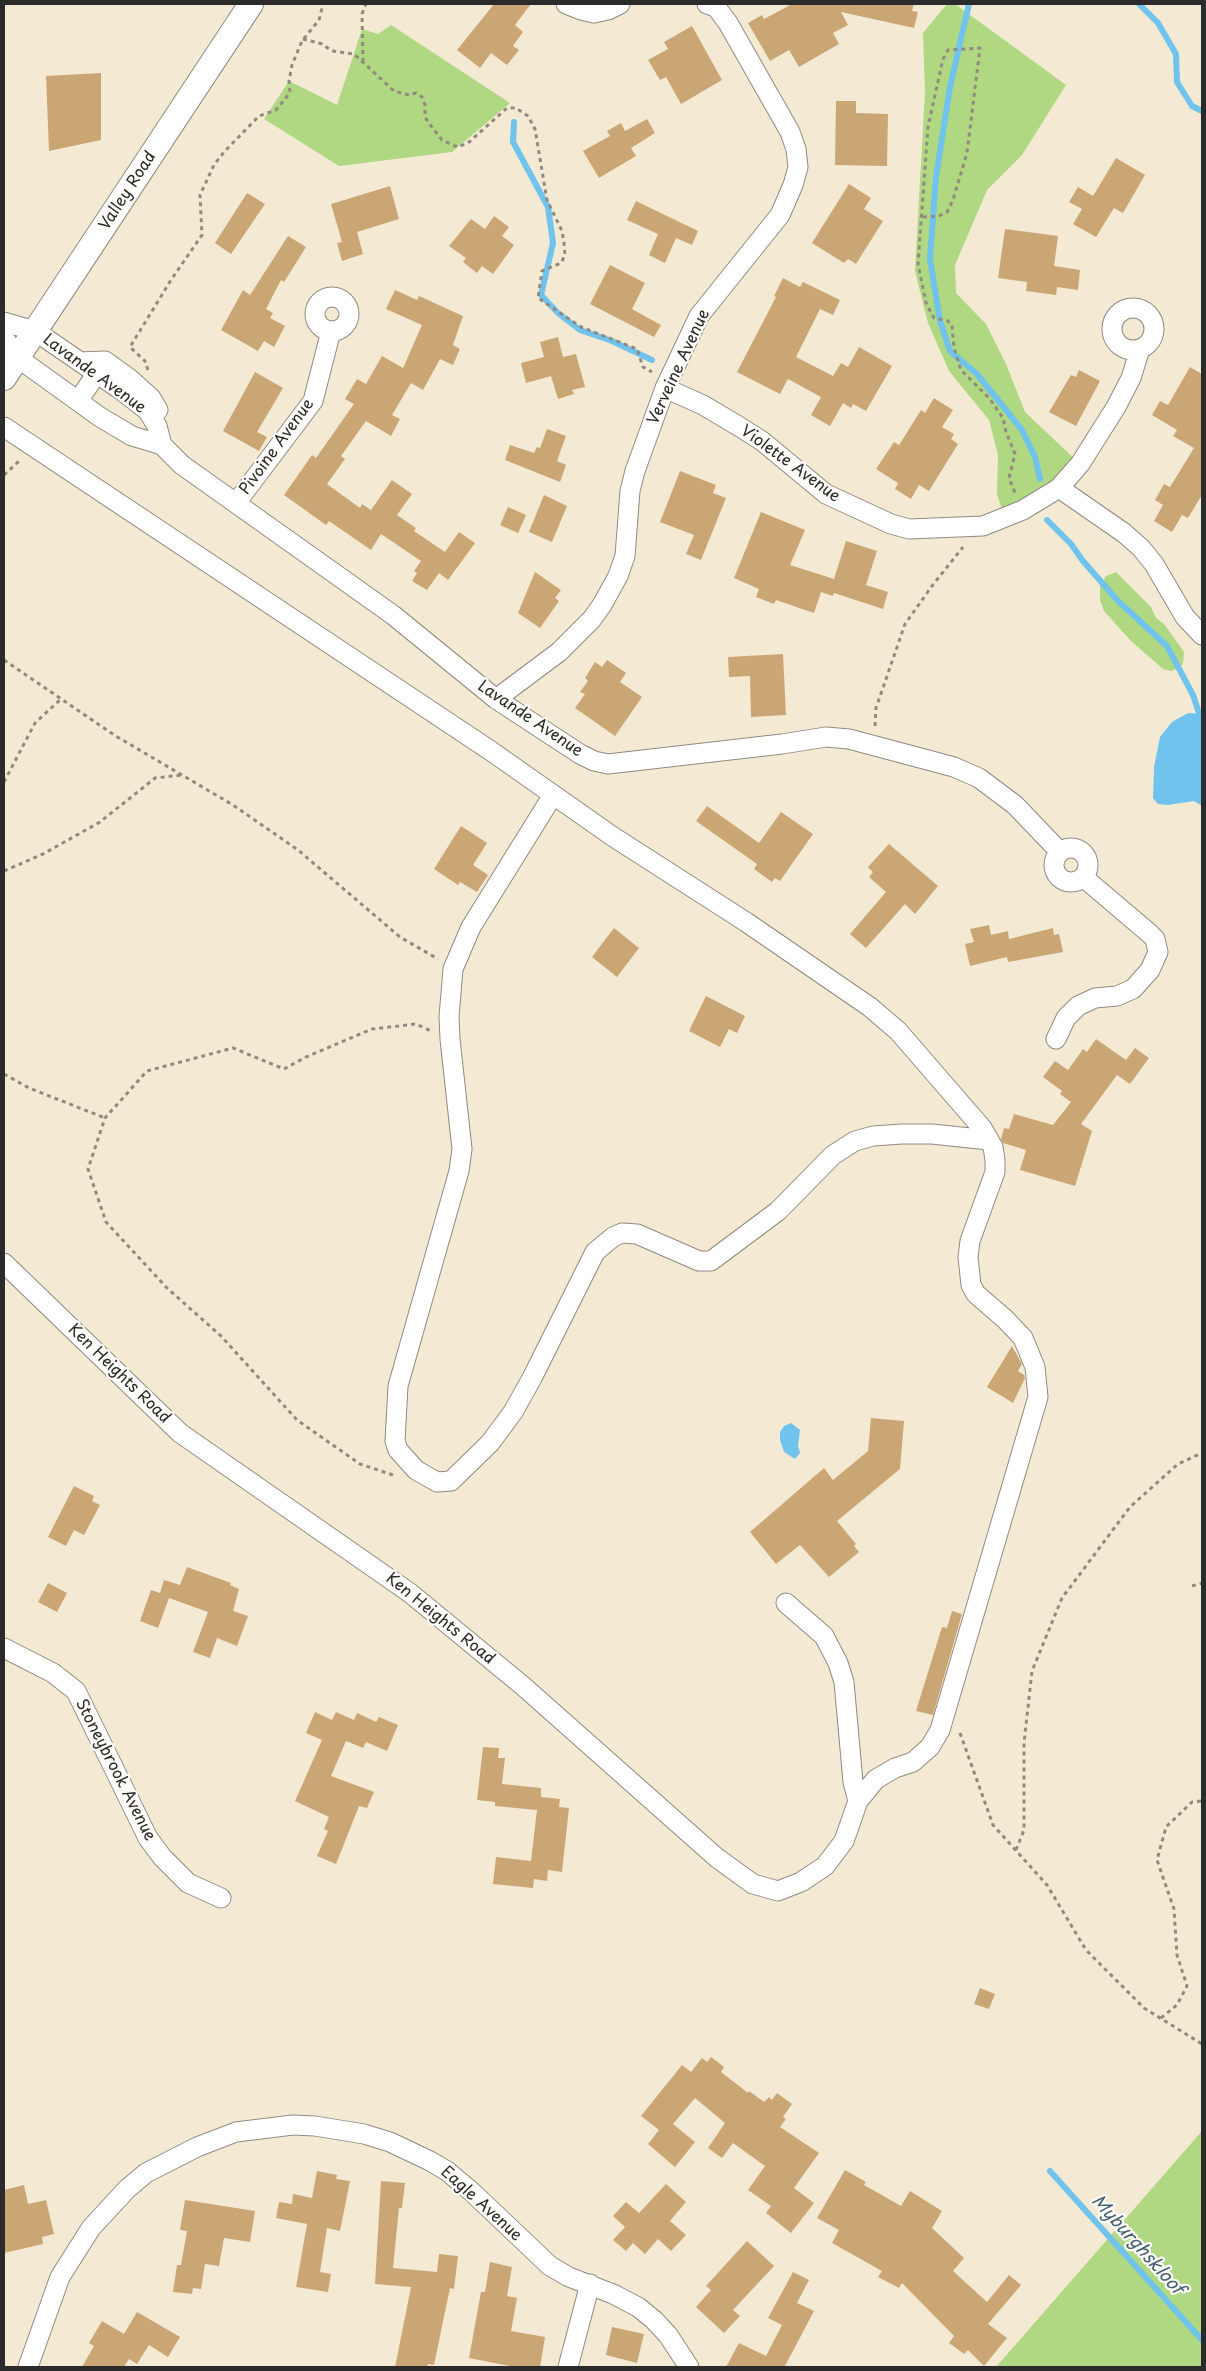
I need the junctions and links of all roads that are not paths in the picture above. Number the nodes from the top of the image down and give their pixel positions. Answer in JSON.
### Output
{"nodes":[{"id":1,"x":251,"y":4,"type":"edge"},
{"id":2,"x":566,"y":4,"type":"edge"},
{"id":3,"x":620,"y":4,"type":"edge"},
{"id":4,"x":715,"y":5,"type":"edge"},
{"id":5,"x":4,"y":322,"type":"edge"},
{"id":6,"x":35,"y":331,"type":"junction"},
{"id":7,"x":331,"y":331,"type":"dead end"},
{"id":8,"x":4,"y":338,"type":"edge"},
{"id":9,"x":1140,"y":349,"type":"dead end"},
{"id":10,"x":18,"y":358,"type":"junction"},
{"id":11,"x":80,"y":362,"type":"junction"},
{"id":12,"x":97,"y":373,"type":"junction"},
{"id":13,"x":4,"y":378,"type":"edge"},
{"id":14,"x":665,"y":388,"type":"junction"},
{"id":15,"x":78,"y":401,"type":"junction"},
{"id":16,"x":4,"y":427,"type":"edge"},
{"id":17,"x":162,"y":445,"type":"junction"},
{"id":18,"x":1059,"y":488,"type":"junction"},
{"id":19,"x":236,"y":503,"type":"junction"},
{"id":20,"x":1202,"y":635,"type":"edge"},
{"id":21,"x":496,"y":699,"type":"junction"},
{"id":22,"x":553,"y":795,"type":"junction"},
{"id":23,"x":1056,"y":1040,"type":"dead end"},
{"id":24,"x":989,"y":1140,"type":"junction"},
{"id":25,"x":4,"y":1263,"type":"edge"},
{"id":26,"x":786,"y":1603,"type":"dead end"},
{"id":27,"x":4,"y":1648,"type":"edge"},
{"id":28,"x":858,"y":1801,"type":"junction"},
{"id":29,"x":221,"y":1898,"type":"dead end"},
{"id":30,"x":590,"y":2284,"type":"junction"},
{"id":31,"x":28,"y":2367,"type":"edge"},
{"id":32,"x":568,"y":2367,"type":"edge"},
{"id":33,"x":689,"y":2367,"type":"edge"}],
"edges":[{"from":1,"to":6,"type":"street","name":"Valley Road"},
{"from":2,"to":3,"type":"street"},
{"from":4,"to":14,"type":"street","name":"Verveine Avenue"},
{"from":5,"to":6,"type":"street","name":"Lavande Avenue"},
{"from":6,"to":10,"type":"street","name":"Valley Road"},
{"from":6,"to":11,"type":"street","name":"Lavande Avenue"},
{"from":7,"to":19,"type":"street","name":"Pivoine Avenue"},
{"from":8,"to":10,"type":"street","name":"Lavande Avenue"},
{"from":9,"to":18,"type":"street","name":"Violette Avenue"},
{"from":10,"to":13,"type":"street","name":"Valley Road"},
{"from":10,"to":15,"type":"street","name":"Lavande Avenue"},
{"from":11,"to":12,"type":"street","name":"Lavande Avenue"},
{"from":11,"to":17,"type":"street"},
{"from":12,"to":15,"type":"street"},
{"from":12,"to":17,"type":"street","name":"Lavande Avenue"},
{"from":14,"to":18,"type":"street","name":"Violette Avenue"},
{"from":14,"to":21,"type":"street","name":"Verveine Avenue"},
{"from":15,"to":17,"type":"street","name":"Lavande Avenue"},
{"from":16,"to":22,"type":"street"},
{"from":17,"to":19,"type":"street","name":"Lavande Avenue"},
{"from":18,"to":20,"type":"street"},
{"from":19,"to":21,"type":"street","name":"Lavande Avenue"},
{"from":21,"to":23,"type":"street","name":"Lavande Avenue"},
{"from":22,"to":24,"type":"street"},
{"from":22,"to":24,"type":"street"},
{"from":24,"to":28,"type":"street"},
{"from":25,"to":28,"type":"street","name":"Ken Heights Road"},
{"from":26,"to":28,"type":"street"},
{"from":27,"to":29,"type":"street","name":"Stoneybrook Avenue"},
{"from":30,"to":31,"type":"street","name":"Eagle Avenue"},
{"from":30,"to":32,"type":"street"},
{"from":30,"to":33,"type":"street","name":"Eagle Avenue"}]}
